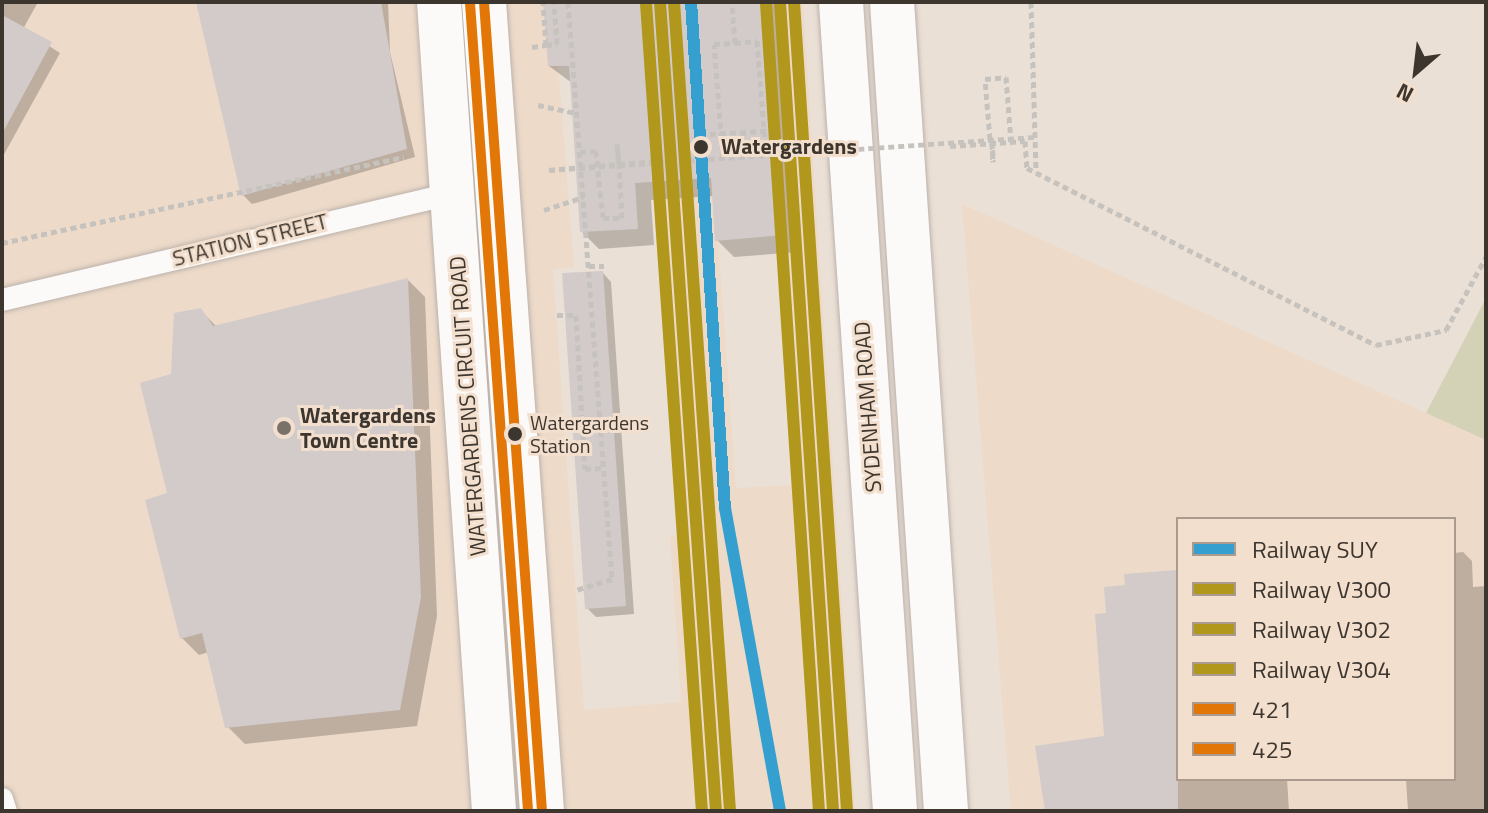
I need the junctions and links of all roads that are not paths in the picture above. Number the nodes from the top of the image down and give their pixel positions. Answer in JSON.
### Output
{"nodes":[{"id":1,"x":439,"y":2,"type":"edge"},
{"id":2,"x":484,"y":2,"type":"edge"},
{"id":3,"x":841,"y":2,"type":"edge"},
{"id":4,"x":892,"y":2,"type":"edge"},
{"id":5,"x":500,"y":189,"type":"junction"},
{"id":6,"x":452,"y":193,"type":"junction"},
{"id":7,"x":910,"y":274,"type":"junction"},
{"id":8,"x":860,"y":295,"type":"junction"},
{"id":9,"x":2,"y":300,"type":"edge"},
{"id":10,"x":2,"y":799,"type":"edge"},
{"id":11,"x":6,"y":811,"type":"edge"},
{"id":12,"x":494,"y":811,"type":"edge"},
{"id":13,"x":542,"y":811,"type":"edge"},
{"id":14,"x":895,"y":811,"type":"edge"},
{"id":15,"x":946,"y":811,"type":"edge"}],
"edges":[{"from":1,"to":6,"type":"street","name":"WATERGARDENS CIRCUIT ROAD"},
{"from":2,"to":5,"type":"street","name":"WATERGARDENS CIRCUIT ROAD"},
{"from":3,"to":8,"type":"street","name":"SYDENHAM ROAD"},
{"from":4,"to":7,"type":"street"},
{"from":5,"to":6,"type":"lane","name":"STATION STREET"},
{"from":5,"to":13,"type":"street","name":"WATERGARDENS CIRCUIT ROAD"},
{"from":6,"to":9,"type":"lane","name":"STATION STREET"},
{"from":6,"to":12,"type":"street","name":"WATERGARDENS CIRCUIT ROAD"},
{"from":7,"to":8,"type":"street"},
{"from":7,"to":15,"type":"street"},
{"from":8,"to":14,"type":"street","name":"SYDENHAM ROAD"},
{"from":10,"to":11,"type":"lane"}]}
